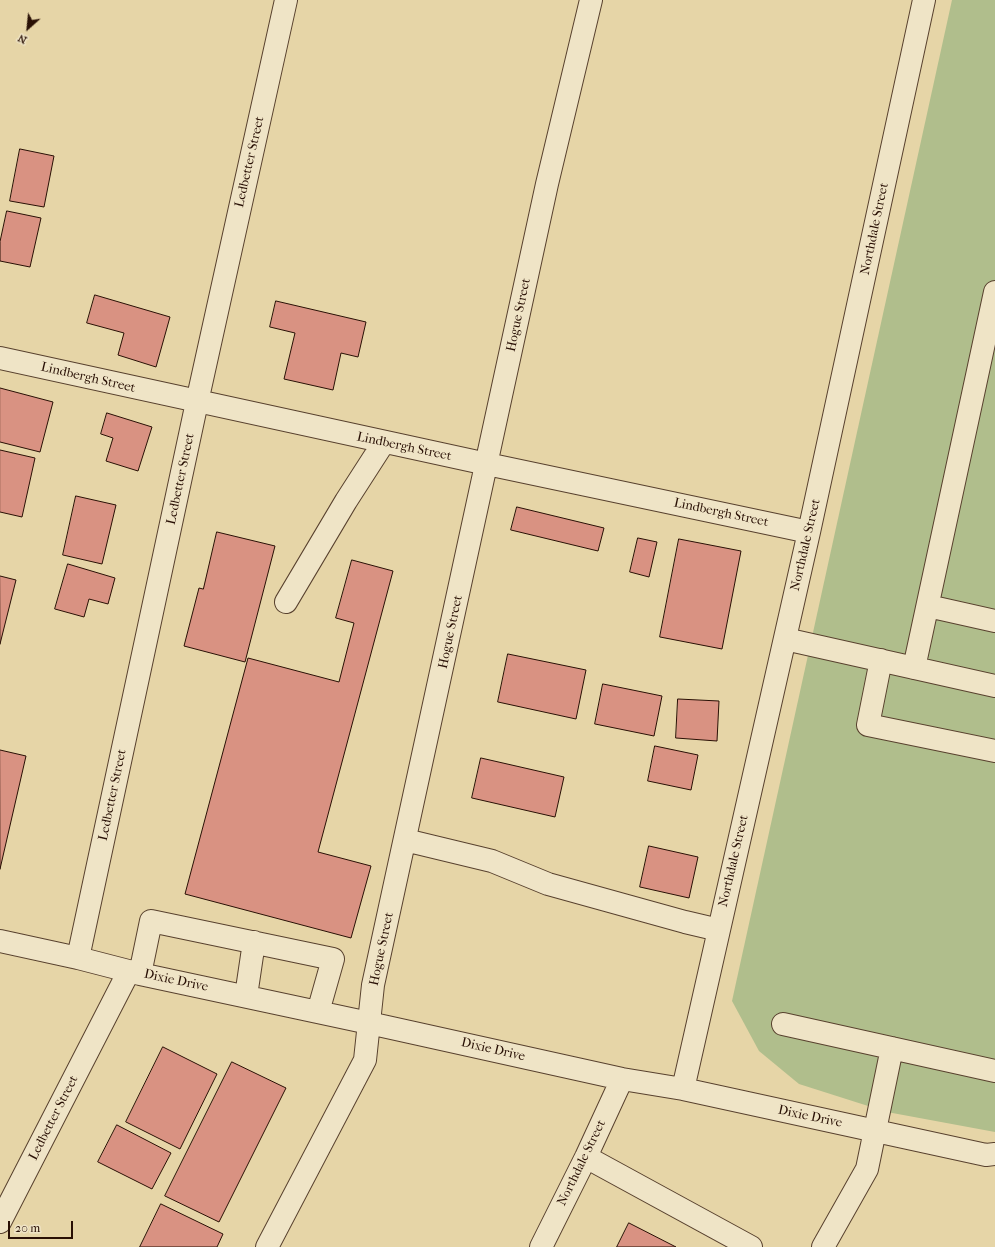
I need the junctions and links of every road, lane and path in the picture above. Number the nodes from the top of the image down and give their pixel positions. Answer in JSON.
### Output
{"nodes":[{"id":1,"x":286,"y":0,"type":"edge"},
{"id":2,"x":591,"y":0,"type":"edge"},
{"id":3,"x":924,"y":0,"type":"edge"},
{"id":4,"x":995,"y":292,"type":"edge"},
{"id":5,"x":0,"y":358,"type":"edge"},
{"id":6,"x":197,"y":402,"type":"junction"},
{"id":7,"x":384,"y":442,"type":"junction"},
{"id":8,"x":487,"y":464,"type":"junction"},
{"id":9,"x":809,"y":532,"type":"junction"},
{"id":10,"x":286,"y":602,"type":"dead end"},
{"id":11,"x":928,"y":606,"type":"junction"},
{"id":12,"x":995,"y":621,"type":"edge"},
{"id":13,"x":785,"y":639,"type":"junction"},
{"id":14,"x":881,"y":660,"type":"junction"},
{"id":15,"x":914,"y":668,"type":"junction"},
{"id":16,"x":995,"y":686,"type":"edge"},
{"id":17,"x":995,"y":751,"type":"edge"},
{"id":18,"x":405,"y":840,"type":"junction"},
{"id":19,"x":719,"y":930,"type":"junction"},
{"id":20,"x":0,"y":941,"type":"edge"},
{"id":21,"x":254,"y":942,"type":"junction"},
{"id":22,"x":78,"y":958,"type":"junction"},
{"id":23,"x":134,"y":972,"type":"junction"},
{"id":24,"x":246,"y":996,"type":"junction"},
{"id":25,"x":318,"y":1012,"type":"junction"},
{"id":26,"x":369,"y":1023,"type":"junction"},
{"id":27,"x":783,"y":1024,"type":"dead end"},
{"id":28,"x":892,"y":1048,"type":"junction"},
{"id":29,"x":995,"y":1071,"type":"edge"},
{"id":30,"x":622,"y":1079,"type":"junction"},
{"id":31,"x":683,"y":1089,"type":"junction"},
{"id":32,"x":874,"y":1132,"type":"junction"},
{"id":33,"x":586,"y":1156,"type":"junction"},
{"id":34,"x":992,"y":1157,"type":"edge"},
{"id":35,"x":0,"y":1222,"type":"edge"},
{"id":36,"x":267,"y":1247,"type":"edge"},
{"id":37,"x":540,"y":1247,"type":"edge"},
{"id":38,"x":751,"y":1247,"type":"edge"},
{"id":39,"x":823,"y":1247,"type":"edge"}],
"edges":[{"from":1,"to":6,"type":"street","name":"Ledbetter Street"},
{"from":2,"to":8,"type":"street","name":"Hogue Street"},
{"from":3,"to":9,"type":"street","name":"Northdale Street"},
{"from":4,"to":11,"type":"street"},
{"from":5,"to":6,"type":"street","name":"Lindbergh Street"},
{"from":6,"to":7,"type":"street","name":"Lindbergh Street"},
{"from":6,"to":22,"type":"street","name":"Ledbetter Street"},
{"from":7,"to":8,"type":"street","name":"Lindbergh Street"},
{"from":7,"to":10,"type":"street"},
{"from":8,"to":9,"type":"street","name":"Lindbergh Street"},
{"from":8,"to":18,"type":"street","name":"Hogue Street"},
{"from":9,"to":13,"type":"street","name":"Northdale Street"},
{"from":11,"to":12,"type":"street"},
{"from":11,"to":15,"type":"street"},
{"from":13,"to":14,"type":"street"},
{"from":13,"to":19,"type":"street","name":"Northdale Street"},
{"from":14,"to":15,"type":"street"},
{"from":14,"to":17,"type":"street"},
{"from":15,"to":16,"type":"street"},
{"from":18,"to":19,"type":"street"},
{"from":18,"to":26,"type":"street","name":"Hogue Street"},
{"from":19,"to":31,"type":"street","name":"Northdale Street"},
{"from":20,"to":22,"type":"street","name":"Dixie Drive"},
{"from":21,"to":23,"type":"street","name":"Ledbetter Street"},
{"from":21,"to":24,"type":"street"},
{"from":21,"to":25,"type":"street"},
{"from":22,"to":23,"type":"street","name":"Dixie Drive"},
{"from":23,"to":24,"type":"street","name":"Dixie Drive"},
{"from":23,"to":35,"type":"street","name":"Ledbetter Street"},
{"from":24,"to":25,"type":"street","name":"Dixie Drive"},
{"from":25,"to":26,"type":"street","name":"Dixie Drive"},
{"from":26,"to":30,"type":"street","name":"Dixie Drive"},
{"from":26,"to":36,"type":"street","name":"Hogue Street"},
{"from":27,"to":28,"type":"street"},
{"from":28,"to":29,"type":"street"},
{"from":28,"to":32,"type":"street"},
{"from":30,"to":31,"type":"street","name":"Dixie Drive"},
{"from":30,"to":33,"type":"street","name":"Northdale Street"},
{"from":31,"to":32,"type":"street","name":"Dixie Drive"},
{"from":32,"to":34,"type":"street","name":"Dixie Drive"},
{"from":32,"to":39,"type":"street"},
{"from":33,"to":37,"type":"street","name":"Northdale Street"},
{"from":33,"to":38,"type":"street"}]}
